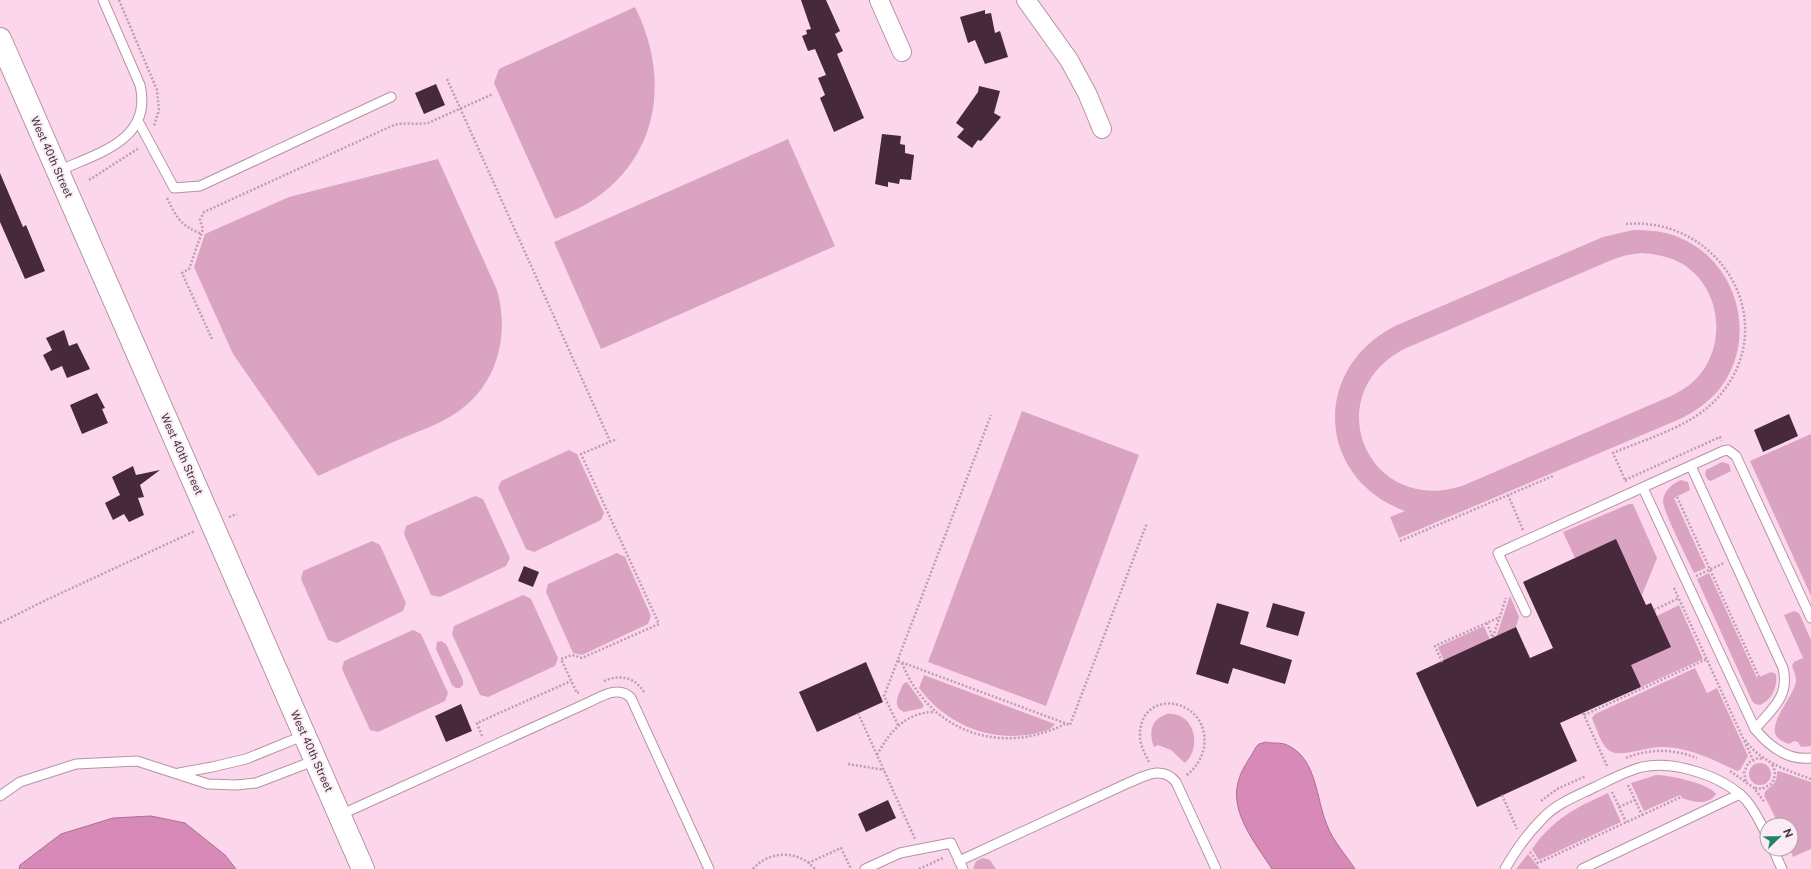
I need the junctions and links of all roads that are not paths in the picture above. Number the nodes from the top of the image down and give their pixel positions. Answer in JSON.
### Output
{"nodes":[{"id":1,"x":103,"y":0,"type":"edge"},
{"id":2,"x":879,"y":0,"type":"edge"},
{"id":3,"x":1026,"y":0,"type":"edge"},
{"id":4,"x":0,"y":39,"type":"edge"},
{"id":5,"x":902,"y":52,"type":"dead end"},
{"id":6,"x":391,"y":97,"type":"dead end"},
{"id":7,"x":138,"y":121,"type":"junction"},
{"id":8,"x":1102,"y":129,"type":"dead end"},
{"id":9,"x":58,"y":171,"type":"junction"},
{"id":10,"x":1691,"y":466,"type":"junction"},
{"id":11,"x":1643,"y":488,"type":"junction"},
{"id":12,"x":1526,"y":612,"type":"dead end"},
{"id":13,"x":1811,"y":618,"type":"edge"},
{"id":14,"x":1755,"y":729,"type":"junction"},
{"id":15,"x":305,"y":734,"type":"junction"},
{"id":16,"x":1811,"y":758,"type":"edge"},
{"id":17,"x":316,"y":760,"type":"junction"},
{"id":18,"x":176,"y":773,"type":"junction"},
{"id":19,"x":1740,"y":794,"type":"junction"},
{"id":20,"x":0,"y":796,"type":"edge"},
{"id":21,"x":340,"y":815,"type":"junction"},
{"id":22,"x":1759,"y":819,"type":"edge"},
{"id":23,"x":1777,"y":857,"type":"edge"},
{"id":24,"x":961,"y":865,"type":"edge"},
{"id":25,"x":364,"y":869,"type":"edge"},
{"id":26,"x":708,"y":869,"type":"edge"},
{"id":27,"x":865,"y":869,"type":"edge"},
{"id":28,"x":1216,"y":869,"type":"edge"},
{"id":29,"x":1505,"y":869,"type":"edge"},
{"id":30,"x":1582,"y":869,"type":"edge"},
{"id":31,"x":1782,"y":869,"type":"edge"}],
"edges":[{"from":1,"to":7,"type":"lane"},
{"from":2,"to":5,"type":"street"},
{"from":3,"to":8,"type":"street"},
{"from":4,"to":9,"type":"street","name":"West 40th Street"},
{"from":6,"to":7,"type":"lane"},
{"from":7,"to":9,"type":"lane"},
{"from":9,"to":15,"type":"street","name":"West 40th Street"},
{"from":10,"to":11,"type":"lane"},
{"from":10,"to":13,"type":"lane"},
{"from":10,"to":14,"type":"lane"},
{"from":11,"to":12,"type":"lane"},
{"from":11,"to":14,"type":"lane"},
{"from":14,"to":16,"type":"lane"},
{"from":15,"to":17,"type":"street","name":"West 40th Street"},
{"from":15,"to":18,"type":"lane"},
{"from":17,"to":18,"type":"lane"},
{"from":17,"to":21,"type":"street","name":"West 40th Street"},
{"from":18,"to":20,"type":"lane"},
{"from":19,"to":22,"type":"lane"},
{"from":19,"to":29,"type":"lane"},
{"from":19,"to":30,"type":"lane"},
{"from":21,"to":25,"type":"street","name":"West 40th Street"},
{"from":21,"to":26,"type":"lane"},
{"from":23,"to":31,"type":"lane"},
{"from":24,"to":27,"type":"lane"},
{"from":24,"to":28,"type":"lane"}]}
